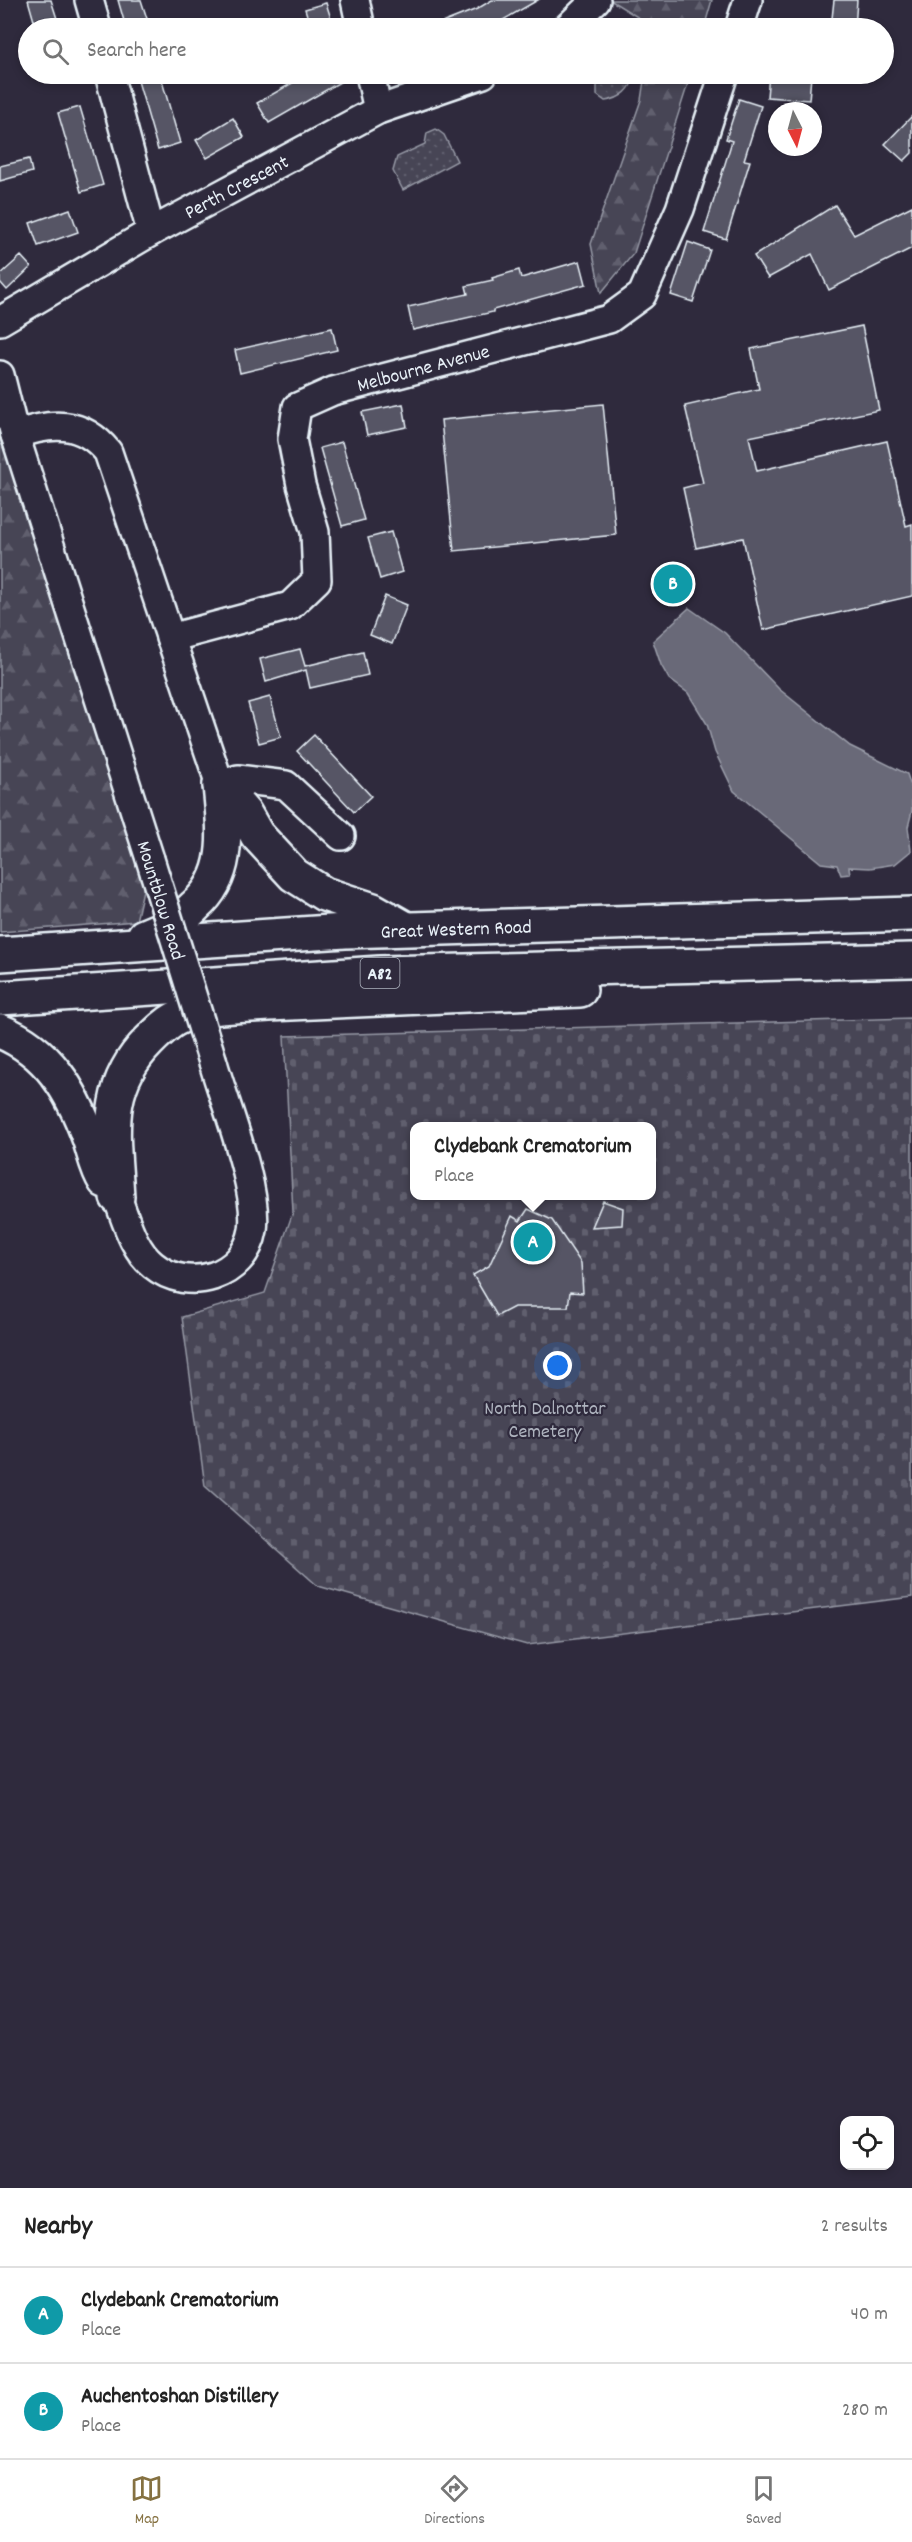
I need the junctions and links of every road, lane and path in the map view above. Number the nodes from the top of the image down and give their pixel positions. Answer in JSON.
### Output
{"nodes":[{"id":1,"x":89,"y":0,"type":"edge"},
{"id":2,"x":355,"y":0,"type":"edge"},
{"id":3,"x":596,"y":0,"type":"edge"},
{"id":4,"x":748,"y":0,"type":"edge"},
{"id":5,"x":94,"y":18,"type":"edge"},
{"id":6,"x":359,"y":18,"type":"edge"},
{"id":7,"x":577,"y":18,"type":"edge"},
{"id":8,"x":742,"y":18,"type":"edge"},
{"id":9,"x":113,"y":84,"type":"edge"},
{"id":10,"x":372,"y":84,"type":"edge"},
{"id":11,"x":454,"y":84,"type":"edge"},
{"id":12,"x":721,"y":84,"type":"edge"},
{"id":13,"x":378,"y":110,"type":"junction"},
{"id":14,"x":151,"y":232,"type":"junction"},
{"id":15,"x":0,"y":321,"type":"edge"},
{"id":16,"x":0,"y":375,"type":"edge"},
{"id":17,"x":15,"y":435,"type":"junction"},
{"id":18,"x":170,"y":638,"type":"junction"},
{"id":19,"x":220,"y":785,"type":"junction"},
{"id":20,"x":341,"y":836,"type":"dead end"},
{"id":21,"x":912,"y":914,"type":"edge"},
{"id":22,"x":405,"y":929,"type":"junction"},
{"id":23,"x":126,"y":944,"type":"junction"},
{"id":24,"x":0,"y":954,"type":"edge"},
{"id":25,"x":912,"y":960,"type":"edge"},
{"id":26,"x":762,"y":964,"type":"junction"},
{"id":27,"x":0,"y":998,"type":"edge"},
{"id":28,"x":0,"y":1032,"type":"edge"},
{"id":29,"x":117,"y":1197,"type":"junction"}],
"edges":[{"from":1,"to":5,"type":"street"},
{"from":2,"to":6,"type":"street"},
{"from":3,"to":7,"type":"street"},
{"from":4,"to":8,"type":"street"},
{"from":9,"to":14,"type":"street"},
{"from":10,"to":13,"type":"street"},
{"from":11,"to":13,"type":"street","name":"Perth Crescent"},
{"from":12,"to":18,"type":"street","name":"Melbourne Avenue"},
{"from":13,"to":14,"type":"street","name":"Perth Crescent"},
{"from":14,"to":15,"type":"street","name":"Perth Crescent"},
{"from":16,"to":17,"type":"street","name":"Mountblow Road"},
{"from":17,"to":18,"type":"street"},
{"from":17,"to":29,"type":"street","name":"Mountblow Road","bridge":true},
{"from":18,"to":19,"type":"street"},
{"from":19,"to":20,"type":"street"},
{"from":19,"to":22,"type":"main road"},
{"from":19,"to":23,"type":"main road","number":"A82"},
{"from":21,"to":22,"type":"main road","name":"Great Western Road","number":"A82"},
{"from":22,"to":23,"type":"main road","name":"Great Western Road","number":"A82"},
{"from":23,"to":24,"type":"main road","name":"Great Western Road","number":"A82"},
{"from":25,"to":26,"type":"main road","number":"A82"},
{"from":26,"to":27,"type":"main road","number":"A82"},
{"from":26,"to":29,"type":"main road"},
{"from":28,"to":29,"type":"main road"}]}
